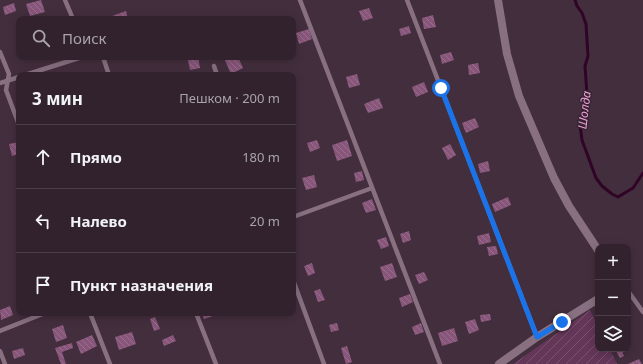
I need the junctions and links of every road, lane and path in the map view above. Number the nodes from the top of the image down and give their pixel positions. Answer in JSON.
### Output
{"nodes":[{"id":1,"x":65,"y":0,"type":"edge"},
{"id":2,"x":300,"y":0,"type":"edge"},
{"id":3,"x":407,"y":0,"type":"edge"},
{"id":4,"x":498,"y":0,"type":"edge"},
{"id":5,"x":72,"y":16,"type":"edge"},
{"id":6,"x":0,"y":52,"type":"edge"},
{"id":7,"x":72,"y":60,"type":"edge"},
{"id":8,"x":104,"y":60,"type":"edge"},
{"id":9,"x":214,"y":66,"type":"dead end"},
{"id":10,"x":34,"y":72,"type":"edge"},
{"id":11,"x":108,"y":72,"type":"edge"},
{"id":12,"x":216,"y":72,"type":"edge"},
{"id":13,"x":16,"y":78,"type":"edge"},
{"id":14,"x":8,"y":81,"type":"junction"},
{"id":15,"x":0,"y":84,"type":"edge"},
{"id":16,"x":16,"y":117,"type":"edge"},
{"id":17,"x":372,"y":188,"type":"junction"},
{"id":18,"x":296,"y":216,"type":"edge"},
{"id":19,"x":595,"y":245,"type":"edge"},
{"id":20,"x":296,"y":288,"type":"edge"},
{"id":21,"x":631,"y":295,"type":"edge"},
{"id":22,"x":595,"y":301,"type":"edge"},
{"id":23,"x":643,"y":312,"type":"edge"},
{"id":24,"x":38,"y":316,"type":"edge"},
{"id":25,"x":91,"y":316,"type":"edge"},
{"id":26,"x":197,"y":316,"type":"edge"},
{"id":27,"x":0,"y":331,"type":"edge"},
{"id":28,"x":537,"y":337,"type":"junction"},
{"id":29,"x":0,"y":351,"type":"edge"},
{"id":30,"x":5,"y":364,"type":"edge"},
{"id":31,"x":110,"y":364,"type":"edge"},
{"id":32,"x":216,"y":364,"type":"edge"},
{"id":33,"x":324,"y":364,"type":"edge"},
{"id":34,"x":440,"y":364,"type":"edge"},
{"id":35,"x":499,"y":364,"type":"edge"}],
"edges":[{"from":1,"to":5,"type":"lane"},
{"from":2,"to":17,"type":"lane"},
{"from":3,"to":28,"type":"lane"},
{"from":4,"to":19,"type":"street"},
{"from":6,"to":14,"type":"lane"},
{"from":7,"to":10,"type":"lane"},
{"from":8,"to":11,"type":"lane"},
{"from":9,"to":12,"type":"lane"},
{"from":13,"to":14,"type":"lane"},
{"from":14,"to":15,"type":"lane"},
{"from":14,"to":16,"type":"lane"},
{"from":17,"to":18,"type":"lane"},
{"from":17,"to":34,"type":"lane"},
{"from":20,"to":33,"type":"lane"},
{"from":21,"to":23,"type":"lane"},
{"from":22,"to":28,"type":"street"},
{"from":24,"to":27,"type":"lane"},
{"from":25,"to":31,"type":"lane"},
{"from":26,"to":32,"type":"lane"},
{"from":28,"to":35,"type":"street"},
{"from":29,"to":30,"type":"lane"}]}
